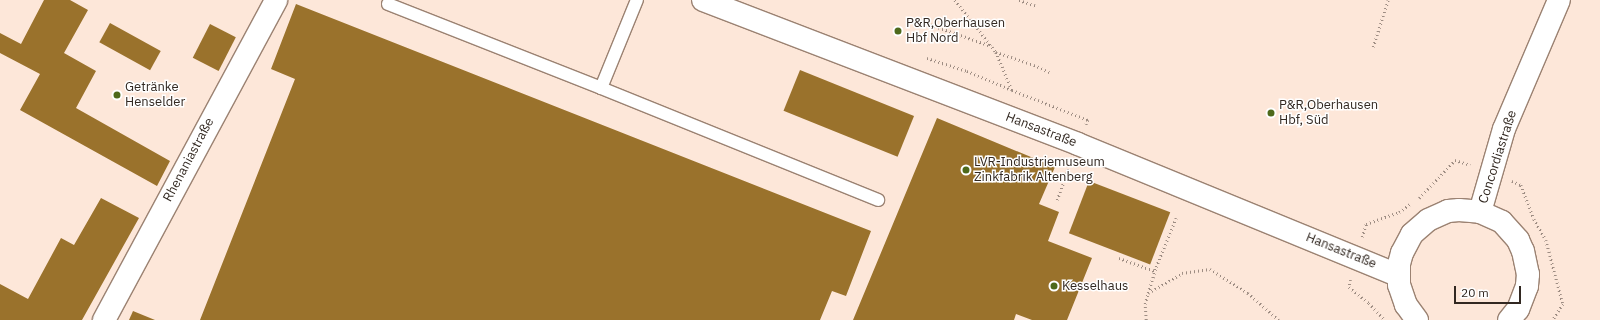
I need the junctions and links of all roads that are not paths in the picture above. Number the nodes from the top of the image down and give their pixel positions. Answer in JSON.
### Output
{"nodes":[{"id":1,"x":276,"y":0,"type":"edge"},
{"id":2,"x":638,"y":0,"type":"edge"},
{"id":3,"x":703,"y":0,"type":"edge"},
{"id":4,"x":1559,"y":0,"type":"edge"},
{"id":5,"x":388,"y":4,"type":"dead end"},
{"id":6,"x":601,"y":88,"type":"junction"},
{"id":7,"x":878,"y":200,"type":"dead end"},
{"id":8,"x":1480,"y":212,"type":"junction"},
{"id":9,"x":1398,"y":275,"type":"junction"},
{"id":10,"x":1512,"y":319,"type":"edge"},
{"id":11,"x":104,"y":320,"type":"edge"},
{"id":12,"x":1417,"y":320,"type":"edge"}],
"edges":[{"from":1,"to":11,"type":"main road","name":"Rhenaniastraße"},
{"from":2,"to":6,"type":"lane"},
{"from":3,"to":9,"type":"main road","name":"Hansastraße"},
{"from":4,"to":8,"type":"main road","name":"Concordiastraße"},
{"from":5,"to":6,"type":"lane"},
{"from":6,"to":7,"type":"lane"},
{"from":8,"to":9,"type":"main road"},
{"from":8,"to":10,"type":"main road","name":"Concordiastraße"},
{"from":9,"to":12,"type":"main road"}]}
